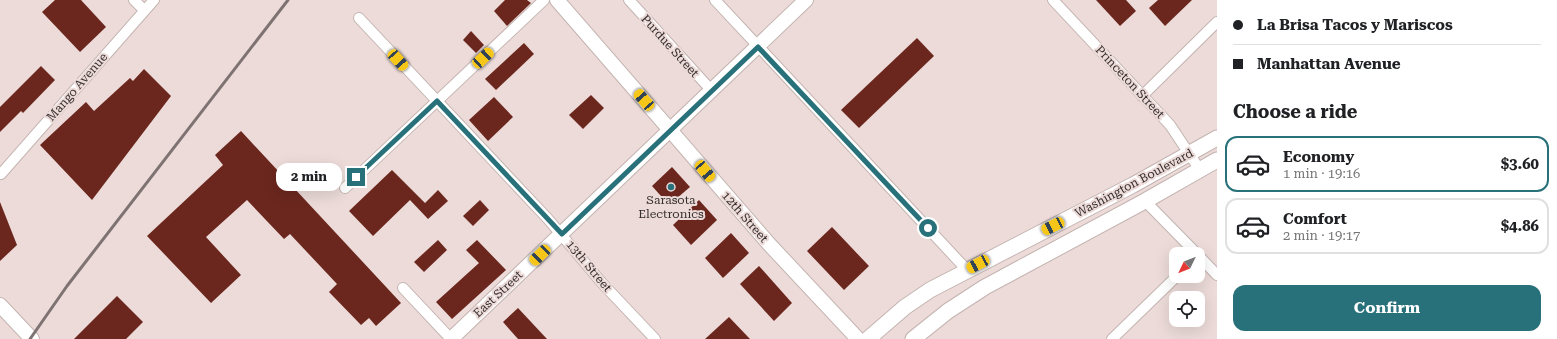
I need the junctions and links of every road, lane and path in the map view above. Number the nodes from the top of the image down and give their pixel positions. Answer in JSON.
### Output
{"nodes":[{"id":1,"x":134,"y":0,"type":"edge"},
{"id":2,"x":154,"y":0,"type":"edge"},
{"id":3,"x":544,"y":0,"type":"edge"},
{"id":4,"x":557,"y":0,"type":"edge"},
{"id":5,"x":629,"y":0,"type":"edge"},
{"id":6,"x":715,"y":0,"type":"edge"},
{"id":7,"x":1053,"y":0,"type":"edge"},
{"id":8,"x":804,"y":1,"type":"edge"},
{"id":9,"x":144,"y":10,"type":"junction"},
{"id":10,"x":360,"y":18,"type":"dead end"},
{"id":11,"x":1217,"y":22,"type":"edge"},
{"id":12,"x":758,"y":47,"type":"junction"},
{"id":13,"x":712,"y":91,"type":"junction"},
{"id":14,"x":1142,"y":96,"type":"junction"},
{"id":15,"x":437,"y":101,"type":"junction"},
{"id":16,"x":670,"y":131,"type":"junction"},
{"id":17,"x":1217,"y":138,"type":"edge"},
{"id":18,"x":1190,"y":154,"type":"junction"},
{"id":19,"x":1217,"y":160,"type":"edge"},
{"id":20,"x":1200,"y":170,"type":"junction"},
{"id":21,"x":1,"y":174,"type":"dead end"},
{"id":22,"x":345,"y":188,"type":"dead end"},
{"id":23,"x":1145,"y":202,"type":"junction"},
{"id":24,"x":562,"y":234,"type":"junction"},
{"id":25,"x":1190,"y":247,"type":"edge"},
{"id":26,"x":1205,"y":262,"type":"edge"},
{"id":27,"x":967,"y":270,"type":"junction"},
{"id":28,"x":1217,"y":275,"type":"edge"},
{"id":29,"x":1170,"y":283,"type":"edge"},
{"id":30,"x":404,"y":288,"type":"dead end"},
{"id":31,"x":0,"y":305,"type":"edge"},
{"id":32,"x":32,"y":339,"type":"edge"},
{"id":33,"x":451,"y":339,"type":"edge"},
{"id":34,"x":654,"y":339,"type":"edge"},
{"id":35,"x":858,"y":339,"type":"edge"},
{"id":36,"x":868,"y":339,"type":"edge"},
{"id":37,"x":913,"y":339,"type":"edge"},
{"id":38,"x":1112,"y":339,"type":"edge"}],
"edges":[{"from":1,"to":9,"type":"street"},
{"from":2,"to":9,"type":"street","name":"Mango Avenue"},
{"from":3,"to":15,"type":"street"},
{"from":4,"to":16,"type":"street","name":"12th Street"},
{"from":5,"to":13,"type":"street","name":"Purdue Street"},
{"from":6,"to":12,"type":"street"},
{"from":7,"to":14,"type":"street","name":"Princeton Street"},
{"from":8,"to":12,"type":"street","name":"East Street"},
{"from":9,"to":21,"type":"street","name":"Mango Avenue"},
{"from":10,"to":15,"type":"street","name":"13th Street"},
{"from":11,"to":14,"type":"street"},
{"from":12,"to":13,"type":"street","name":"East Street"},
{"from":12,"to":27,"type":"street"},
{"from":13,"to":16,"type":"street","name":"East Street"},
{"from":14,"to":18,"type":"street","name":"Princeton Street"},
{"from":15,"to":22,"type":"street"},
{"from":15,"to":24,"type":"street","name":"13th Street"},
{"from":16,"to":24,"type":"street","name":"East Street"},
{"from":16,"to":35,"type":"street","name":"12th Street"},
{"from":17,"to":18,"type":"main road","name":"Washington Boulevard"},
{"from":18,"to":20,"type":"street","name":"Princeton Street"},
{"from":18,"to":27,"type":"main road","name":"Washington Boulevard"},
{"from":19,"to":20,"type":"main road","name":"Washington Boulevard"},
{"from":20,"to":23,"type":"main road","name":"Washington Boulevard"},
{"from":23,"to":25,"type":"street"},
{"from":23,"to":37,"type":"main road","name":"Washington Boulevard"},
{"from":24,"to":33,"type":"street","name":"East Street"},
{"from":24,"to":34,"type":"street","name":"13th Street"},
{"from":26,"to":28,"type":"street"},
{"from":27,"to":36,"type":"main road","name":"Washington Boulevard"},
{"from":29,"to":38,"type":"street"},
{"from":30,"to":33,"type":"street"},
{"from":31,"to":32,"type":"street"}]}
